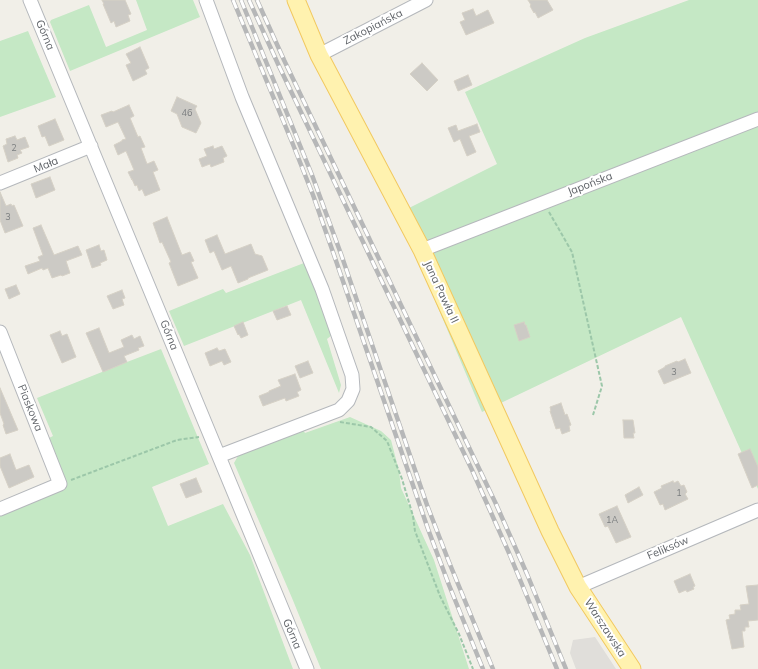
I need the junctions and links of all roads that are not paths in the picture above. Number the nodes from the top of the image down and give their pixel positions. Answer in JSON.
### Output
{"nodes":[{"id":1,"x":30,"y":0,"type":"edge"},
{"id":2,"x":206,"y":0,"type":"edge"},
{"id":3,"x":296,"y":0,"type":"edge"},
{"id":4,"x":426,"y":0,"type":"edge"},
{"id":5,"x":320,"y":54,"type":"junction"},
{"id":6,"x":758,"y":119,"type":"edge"},
{"id":7,"x":91,"y":146,"type":"junction"},
{"id":8,"x":0,"y":183,"type":"edge"},
{"id":9,"x":422,"y":250,"type":"junction"},
{"id":10,"x":0,"y":332,"type":"edge"},
{"id":11,"x":218,"y":456,"type":"junction"},
{"id":12,"x":0,"y":508,"type":"edge"},
{"id":13,"x":758,"y":510,"type":"edge"},
{"id":14,"x":578,"y":586,"type":"junction"},
{"id":15,"x":307,"y":669,"type":"edge"},
{"id":16,"x":632,"y":669,"type":"edge"}],
"edges":[{"from":1,"to":7,"type":"street","name":"Górna"},
{"from":2,"to":11,"type":"street"},
{"from":3,"to":5,"type":"main road","name":"Jana Pawła II"},
{"from":4,"to":5,"type":"street","name":"Zakopiańska"},
{"from":5,"to":9,"type":"main road","name":"Jana Pawła II"},
{"from":6,"to":9,"type":"street","name":"Japońska"},
{"from":7,"to":8,"type":"street","name":"Mała"},
{"from":7,"to":11,"type":"street","name":"Górna"},
{"from":9,"to":14,"type":"main road","name":"Jana Pawła II"},
{"from":10,"to":12,"type":"street","name":"Piaskowa"},
{"from":11,"to":15,"type":"street","name":"Górna"},
{"from":13,"to":14,"type":"street","name":"Feliksów"},
{"from":14,"to":16,"type":"main road","name":"Warszawska"}]}
